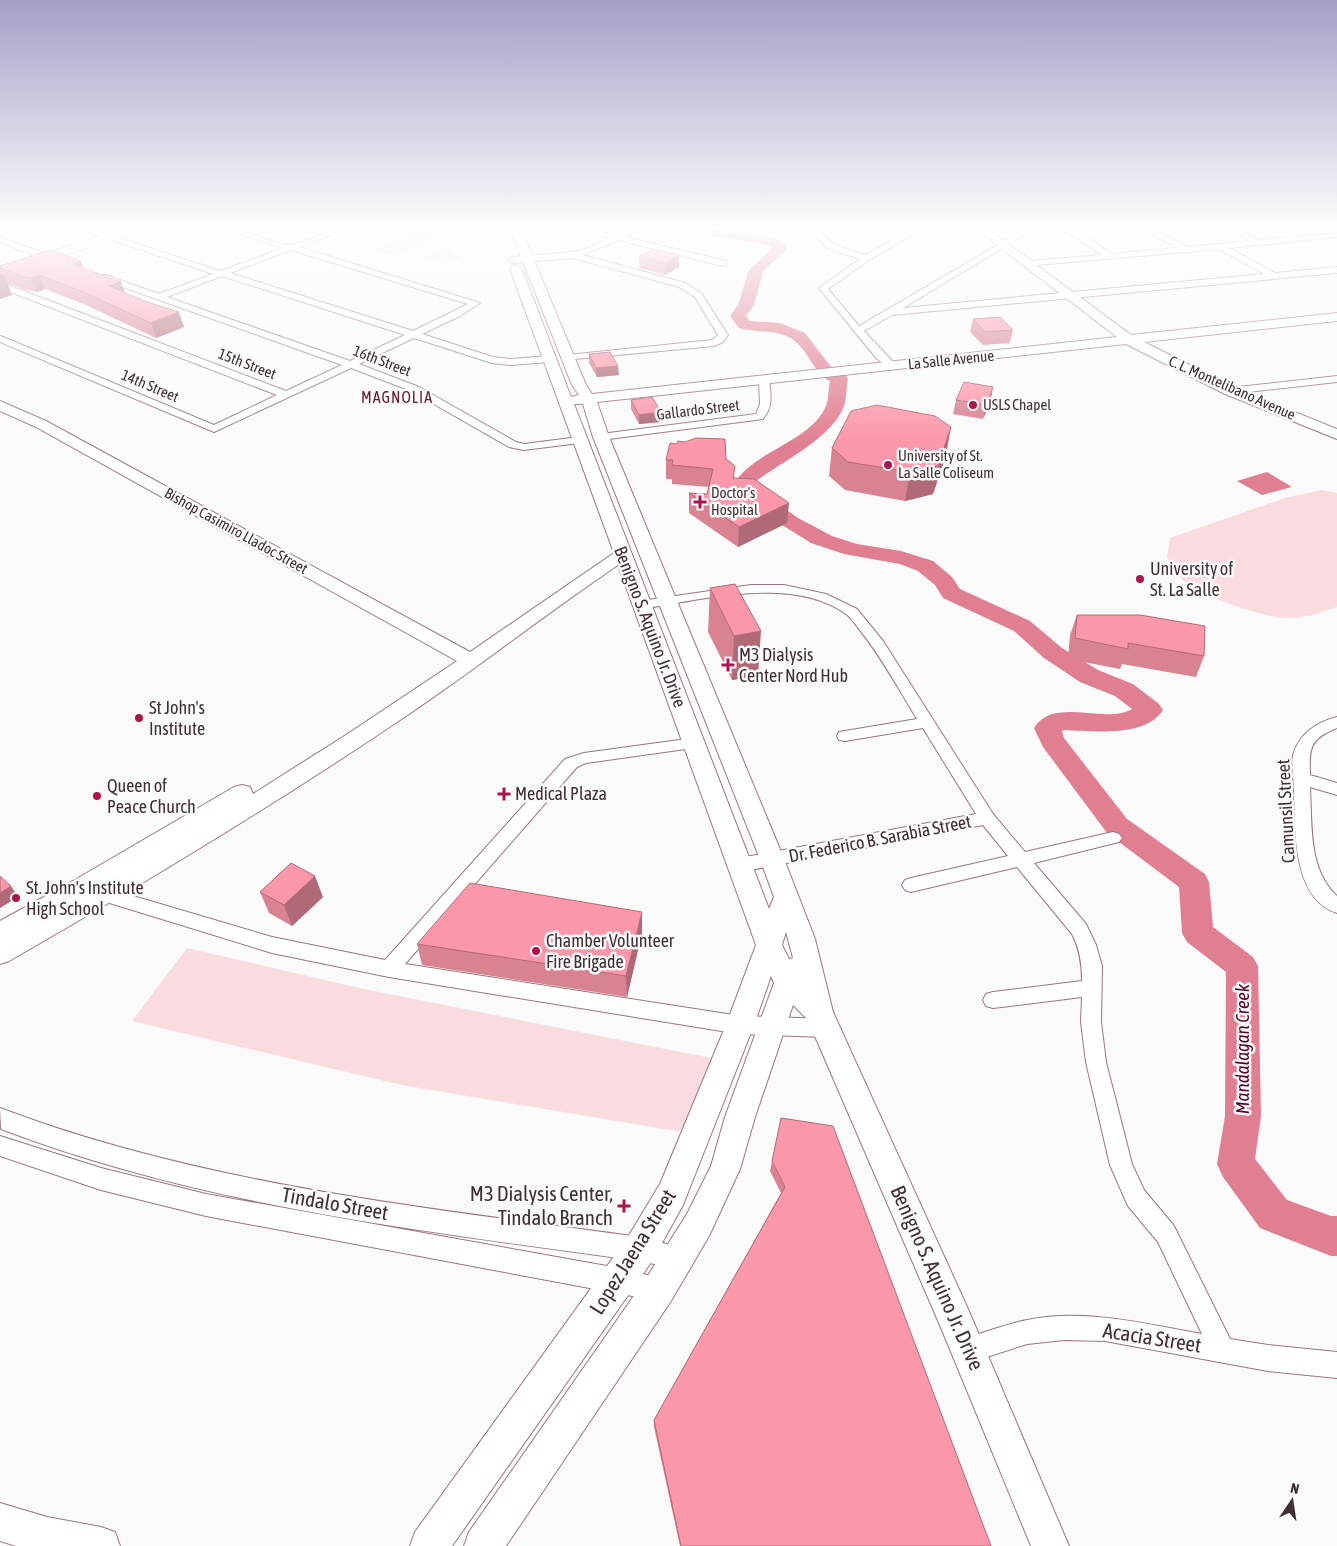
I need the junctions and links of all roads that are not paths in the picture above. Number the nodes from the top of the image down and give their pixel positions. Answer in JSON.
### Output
{"nodes":[{"id":1,"x":42,"y":301,"type":"edge"},
{"id":2,"x":170,"y":301,"type":"edge"},
{"id":3,"x":305,"y":301,"type":"edge"},
{"id":4,"x":470,"y":301,"type":"edge"},
{"id":5,"x":536,"y":301,"type":"edge"},
{"id":6,"x":702,"y":301,"type":"edge"},
{"id":7,"x":833,"y":301,"type":"edge"},
{"id":8,"x":909,"y":301,"type":"edge"},
{"id":9,"x":1012,"y":301,"type":"edge"},
{"id":10,"x":1076,"y":301,"type":"edge"},
{"id":11,"x":891,"y":312,"type":"junction"},
{"id":12,"x":1337,"y":317,"type":"edge"},
{"id":13,"x":858,"y":331,"type":"junction"},
{"id":14,"x":412,"y":335,"type":"junction"},
{"id":15,"x":550,"y":336,"type":"junction"},
{"id":16,"x":0,"y":339,"type":"edge"},
{"id":17,"x":1129,"y":340,"type":"junction"},
{"id":18,"x":568,"y":358,"type":"junction"},
{"id":19,"x":549,"y":359,"type":"junction"},
{"id":20,"x":350,"y":364,"type":"junction"},
{"id":21,"x":892,"y":366,"type":"junction"},
{"id":22,"x":1337,"y":379,"type":"edge"},
{"id":23,"x":764,"y":380,"type":"junction"},
{"id":24,"x":1230,"y":391,"type":"junction"},
{"id":25,"x":286,"y":395,"type":"junction"},
{"id":26,"x":588,"y":398,"type":"junction"},
{"id":27,"x":564,"y":399,"type":"junction"},
{"id":28,"x":0,"y":405,"type":"edge"},
{"id":29,"x":1337,"y":434,"type":"edge"},
{"id":30,"x":601,"y":437,"type":"junction"},
{"id":31,"x":579,"y":440,"type":"junction"},
{"id":32,"x":620,"y":550,"type":"junction"},
{"id":33,"x":668,"y":600,"type":"junction"},
{"id":34,"x":641,"y":604,"type":"junction"},
{"id":35,"x":686,"y":643,"type":"junction"},
{"id":36,"x":657,"y":648,"type":"junction"},
{"id":37,"x":465,"y":657,"type":"junction"},
{"id":38,"x":927,"y":722,"type":"junction"},
{"id":39,"x":1337,"y":722,"type":"edge"},
{"id":40,"x":846,"y":736,"type":"dead end"},
{"id":41,"x":694,"y":743,"type":"junction"},
{"id":42,"x":1302,"y":778,"type":"junction"},
{"id":43,"x":1337,"y":789,"type":"edge"},
{"id":44,"x":987,"y":818,"type":"junction"},
{"id":45,"x":1113,"y":838,"type":"dead end"},
{"id":46,"x":772,"y":859,"type":"junction"},
{"id":47,"x":1020,"y":859,"type":"junction"},
{"id":48,"x":740,"y":865,"type":"junction"},
{"id":49,"x":912,"y":885,"type":"dead end"},
{"id":50,"x":93,"y":891,"type":"junction"},
{"id":51,"x":786,"y":897,"type":"junction"},
{"id":52,"x":1337,"y":906,"type":"edge"},
{"id":53,"x":0,"y":932,"type":"edge"},
{"id":54,"x":802,"y":939,"type":"junction"},
{"id":55,"x":769,"y":945,"type":"junction"},
{"id":56,"x":0,"y":953,"type":"edge"},
{"id":57,"x":389,"y":969,"type":"junction"},
{"id":58,"x":787,"y":982,"type":"junction"},
{"id":59,"x":1091,"y":988,"type":"junction"},
{"id":60,"x":992,"y":1000,"type":"dead end"},
{"id":61,"x":823,"y":1020,"type":"junction"},
{"id":62,"x":756,"y":1026,"type":"junction"},
{"id":63,"x":708,"y":1107,"type":"junction"},
{"id":64,"x":740,"y":1117,"type":"junction"},
{"id":65,"x":1,"y":1119,"type":"edge"},
{"id":66,"x":0,"y":1146,"type":"edge"},
{"id":67,"x":217,"y":1183,"type":"junction"},
{"id":68,"x":206,"y":1204,"type":"junction"},
{"id":69,"x":353,"y":1208,"type":"junction"},
{"id":70,"x":345,"y":1230,"type":"junction"},
{"id":71,"x":640,"y":1249,"type":"junction"},
{"id":72,"x":678,"y":1257,"type":"junction"},
{"id":73,"x":618,"y":1280,"type":"junction"},
{"id":74,"x":659,"y":1289,"type":"junction"},
{"id":75,"x":1222,"y":1349,"type":"junction"},
{"id":76,"x":968,"y":1350,"type":"junction"},
{"id":77,"x":1337,"y":1365,"type":"edge"},
{"id":78,"x":0,"y":1522,"type":"edge"},
{"id":79,"x":45,"y":1541,"type":"edge"},
{"id":80,"x":100,"y":1546,"type":"edge"},
{"id":81,"x":429,"y":1546,"type":"edge"},
{"id":82,"x":483,"y":1546,"type":"edge"},
{"id":83,"x":1050,"y":1546,"type":"edge"}],
"edges":[{"from":1,"to":25,"type":"street","name":"15th Street"},
{"from":2,"to":20,"type":"street","name":"16th Street"},
{"from":3,"to":14,"type":"street"},
{"from":4,"to":14,"type":"street","name":"14th Street"},
{"from":5,"to":15,"type":"main road","name":"Benigno S. Aquino Jr. Drive"},
{"from":6,"to":18,"type":"street"},
{"from":7,"to":13,"type":"street"},
{"from":8,"to":11,"type":"street"},
{"from":9,"to":11,"type":"street"},
{"from":10,"to":17,"type":"main road","name":"C. L. Montelibano Avenue"},
{"from":11,"to":13,"type":"street"},
{"from":12,"to":17,"type":"main road","name":"La Salle Avenue"},
{"from":13,"to":21,"type":"street"},
{"from":14,"to":19,"type":"street"},
{"from":14,"to":20,"type":"street","name":"14th Street"},
{"from":15,"to":18,"type":"main road","name":"Benigno S. Aquino Jr. Drive"},
{"from":15,"to":19,"type":"main road","name":"Benigno S. Aquino Jr. Drive"},
{"from":16,"to":25,"type":"street","name":"14th Street"},
{"from":17,"to":21,"type":"main road","name":"La Salle Avenue"},
{"from":17,"to":24,"type":"main road","name":"C. L. Montelibano Avenue"},
{"from":18,"to":26,"type":"main road","name":"Benigno S. Aquino Jr. Drive"},
{"from":19,"to":27,"type":"main road","name":"Benigno S. Aquino Jr. Drive"},
{"from":20,"to":25,"type":"street","name":"14th Street"},
{"from":20,"to":31,"type":"street","name":"16th Street"},
{"from":21,"to":23,"type":"main road","name":"La Salle Avenue"},
{"from":22,"to":24,"type":"street"},
{"from":23,"to":26,"type":"main road","name":"La Salle Avenue"},
{"from":23,"to":30,"type":"street","name":"Gallardo Street"},
{"from":24,"to":29,"type":"main road","name":"C. L. Montelibano Avenue"},
{"from":26,"to":27,"type":"main road","name":"La Salle Avenue"},
{"from":26,"to":30,"type":"main road","name":"Benigno S. Aquino Jr. Drive"},
{"from":27,"to":31,"type":"main road","name":"Benigno S. Aquino Jr. Drive"},
{"from":28,"to":37,"type":"main road","name":"Bishop Casimiro Lladoc Street"},
{"from":30,"to":33,"type":"main road","name":"Benigno S. Aquino Jr. Drive"},
{"from":31,"to":32,"type":"main road","name":"Benigno S. Aquino Jr. Drive"},
{"from":32,"to":34,"type":"main road","name":"Benigno S. Aquino Jr. Drive"},
{"from":32,"to":37,"type":"main road"},
{"from":33,"to":34,"type":"street"},
{"from":33,"to":35,"type":"main road","name":"Benigno S. Aquino Jr. Drive"},
{"from":33,"to":38,"type":"street"},
{"from":34,"to":36,"type":"main road","name":"Benigno S. Aquino Jr. Drive"},
{"from":35,"to":36,"type":"main road"},
{"from":35,"to":46,"type":"main road","name":"Benigno S. Aquino Jr. Drive"},
{"from":36,"to":41,"type":"main road","name":"Benigno S. Aquino Jr. Drive"},
{"from":37,"to":50,"type":"main road"},
{"from":38,"to":40,"type":"street"},
{"from":38,"to":44,"type":"street"},
{"from":39,"to":42,"type":"street","name":"Camunsil Street"},
{"from":41,"to":48,"type":"main road","name":"Benigno S. Aquino Jr. Drive"},
{"from":41,"to":57,"type":"street"},
{"from":42,"to":43,"type":"street"},
{"from":42,"to":52,"type":"street","name":"Camunsil Street"},
{"from":44,"to":46,"type":"street","name":"Dr. Federico B. Sarabia Street"},
{"from":44,"to":47,"type":"street"},
{"from":45,"to":47,"type":"street"},
{"from":46,"to":48,"type":"street","name":"Dr. Federico B. Sarabia Street"},
{"from":46,"to":51,"type":"main road","name":"Benigno S. Aquino Jr. Drive"},
{"from":47,"to":49,"type":"street"},
{"from":47,"to":59,"type":"street"},
{"from":48,"to":55,"type":"main road","name":"Benigno S. Aquino Jr. Drive"},
{"from":50,"to":53,"type":"main road"},
{"from":50,"to":56,"type":"main road"},
{"from":50,"to":57,"type":"street"},
{"from":51,"to":54,"type":"main road","name":"Benigno S. Aquino Jr. Drive"},
{"from":51,"to":55,"type":"main road","name":"Lopez Jaena Street"},
{"from":54,"to":58,"type":"main road","name":"Lopez Jaena Street"},
{"from":54,"to":61,"type":"main road","name":"Benigno S. Aquino Jr. Drive"},
{"from":55,"to":58,"type":"main road","name":"Benigno S. Aquino Jr. Drive"},
{"from":55,"to":62,"type":"main road","name":"Lopez Jaena Street"},
{"from":57,"to":62,"type":"street"},
{"from":58,"to":61,"type":"main road","name":"Benigno S. Aquino Jr. Drive"},
{"from":58,"to":62,"type":"main road","name":"Lopez Jaena Street"},
{"from":59,"to":60,"type":"street"},
{"from":59,"to":75,"type":"street"},
{"from":61,"to":62,"type":"street"},
{"from":61,"to":76,"type":"main road","name":"Benigno S. Aquino Jr. Drive"},
{"from":62,"to":63,"type":"main road","name":"Lopez Jaena Street"},
{"from":62,"to":64,"type":"main road","name":"Lopez Jaena Street"},
{"from":63,"to":64,"type":"main road"},
{"from":63,"to":71,"type":"main road","name":"Lopez Jaena Street"},
{"from":64,"to":72,"type":"main road","name":"Lopez Jaena Street"},
{"from":65,"to":67,"type":"street","name":"Tindalo Street"},
{"from":66,"to":68,"type":"street","name":"Tindalo Street"},
{"from":67,"to":68,"type":"street"},
{"from":67,"to":69,"type":"street","name":"Tindalo Street"},
{"from":68,"to":70,"type":"street","name":"Tindalo Street"},
{"from":69,"to":70,"type":"street"},
{"from":69,"to":71,"type":"street","name":"Tindalo Street"},
{"from":70,"to":73,"type":"street","name":"Tindalo Street"},
{"from":71,"to":72,"type":"street","name":"Tindalo Street"},
{"from":71,"to":73,"type":"main road","name":"Lopez Jaena Street"},
{"from":72,"to":74,"type":"main road","name":"Lopez Jaena Street"},
{"from":73,"to":74,"type":"street","name":"Tindalo Street"},
{"from":73,"to":81,"type":"main road","name":"Lopez Jaena Street"},
{"from":74,"to":82,"type":"main road","name":"Lopez Jaena Street"},
{"from":75,"to":76,"type":"street","name":"Acacia Street"},
{"from":75,"to":77,"type":"street","name":"Acacia Street"},
{"from":76,"to":83,"type":"main road","name":"Benigno S. Aquino Jr. Drive"},
{"from":78,"to":79,"type":"main road"},
{"from":79,"to":80,"type":"main road"}]}
